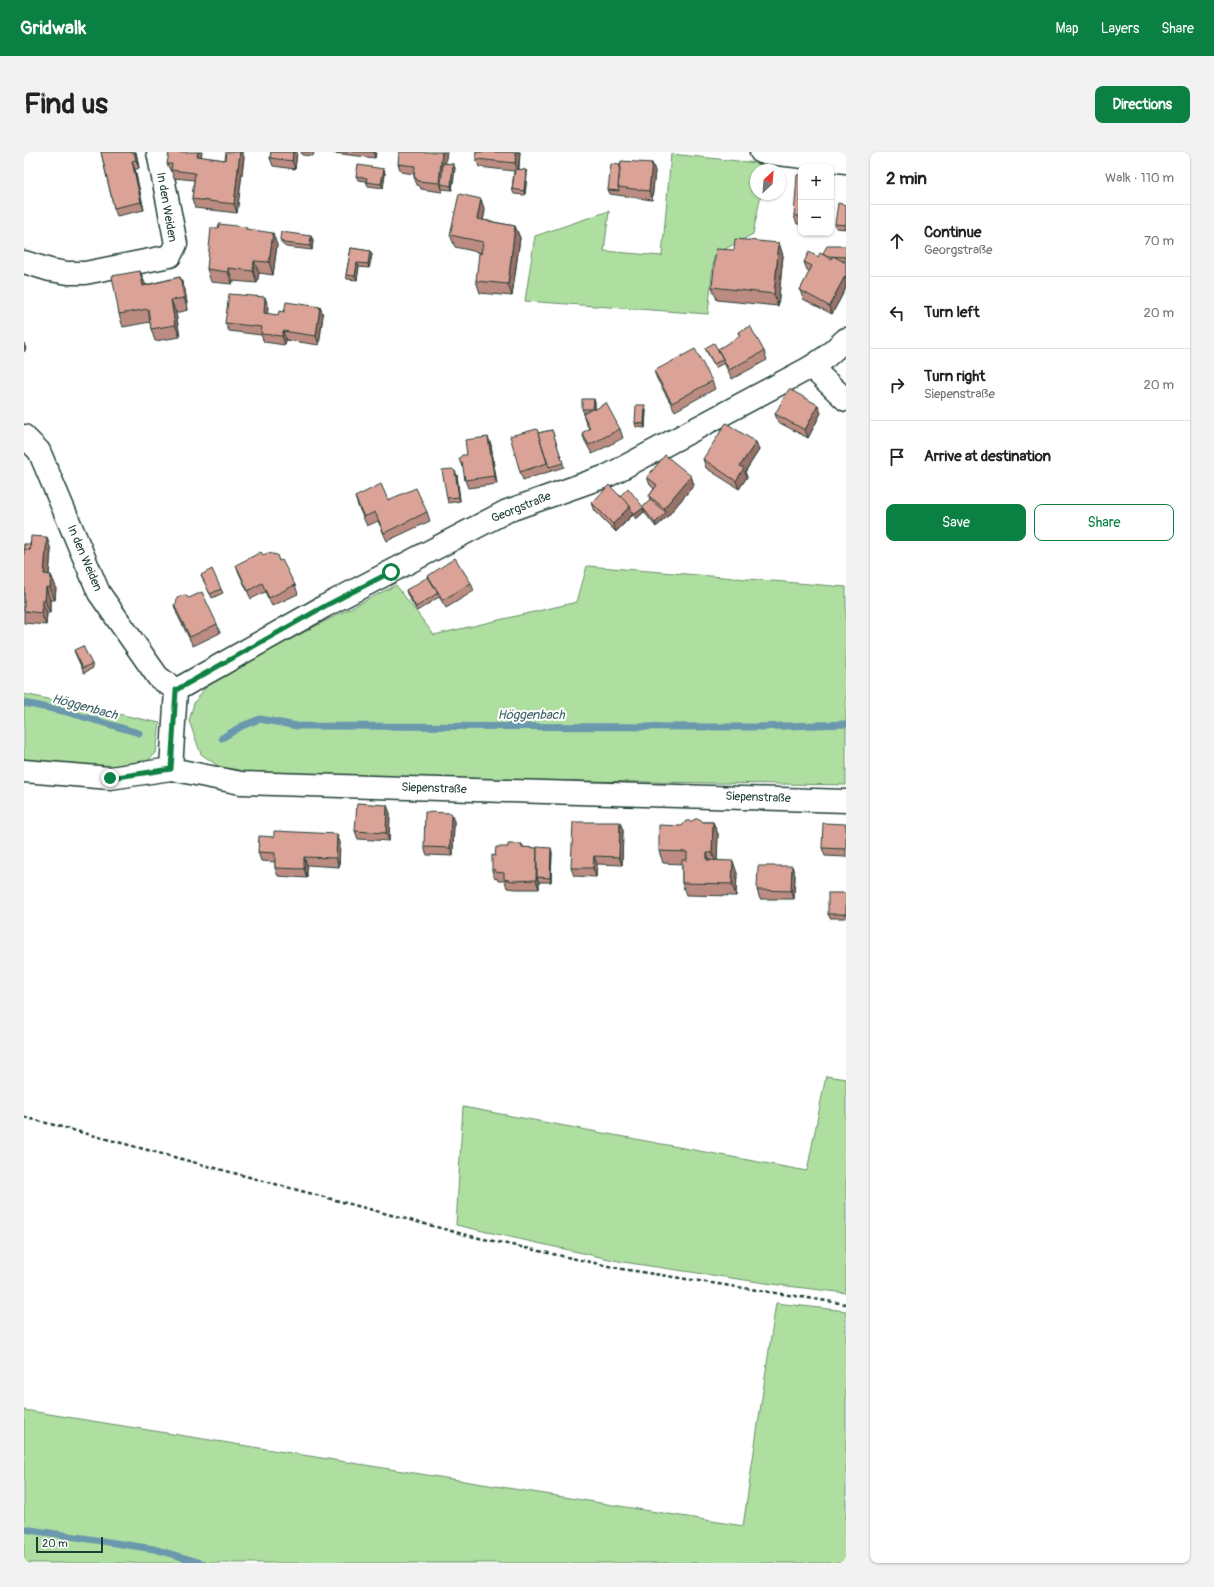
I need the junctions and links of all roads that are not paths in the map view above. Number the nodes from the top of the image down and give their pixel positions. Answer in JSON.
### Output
{"nodes":[{"id":1,"x":158,"y":152,"type":"edge"},
{"id":2,"x":762,"y":152,"type":"edge"},
{"id":3,"x":846,"y":162,"type":"edge"},
{"id":4,"x":24,"y":262,"type":"edge"},
{"id":5,"x":846,"y":339,"type":"edge"},
{"id":6,"x":811,"y":367,"type":"junction"},
{"id":7,"x":846,"y":400,"type":"edge"},
{"id":8,"x":24,"y":436,"type":"edge"},
{"id":9,"x":176,"y":690,"type":"junction"},
{"id":10,"x":171,"y":769,"type":"junction"},
{"id":11,"x":24,"y":771,"type":"edge"},
{"id":12,"x":846,"y":801,"type":"edge"}],
"edges":[{"from":1,"to":4,"type":"street","name":"In den Weiden"},
{"from":2,"to":3,"type":"street"},
{"from":5,"to":6,"type":"street","name":"Georgstraße"},
{"from":6,"to":7,"type":"street"},
{"from":6,"to":9,"type":"street","name":"Georgstraße"},
{"from":8,"to":9,"type":"street","name":"In den Weiden"},
{"from":9,"to":10,"type":"street"},
{"from":10,"to":11,"type":"street","name":"Siepenstraße"},
{"from":10,"to":12,"type":"street","name":"Siepenstraße"}]}
